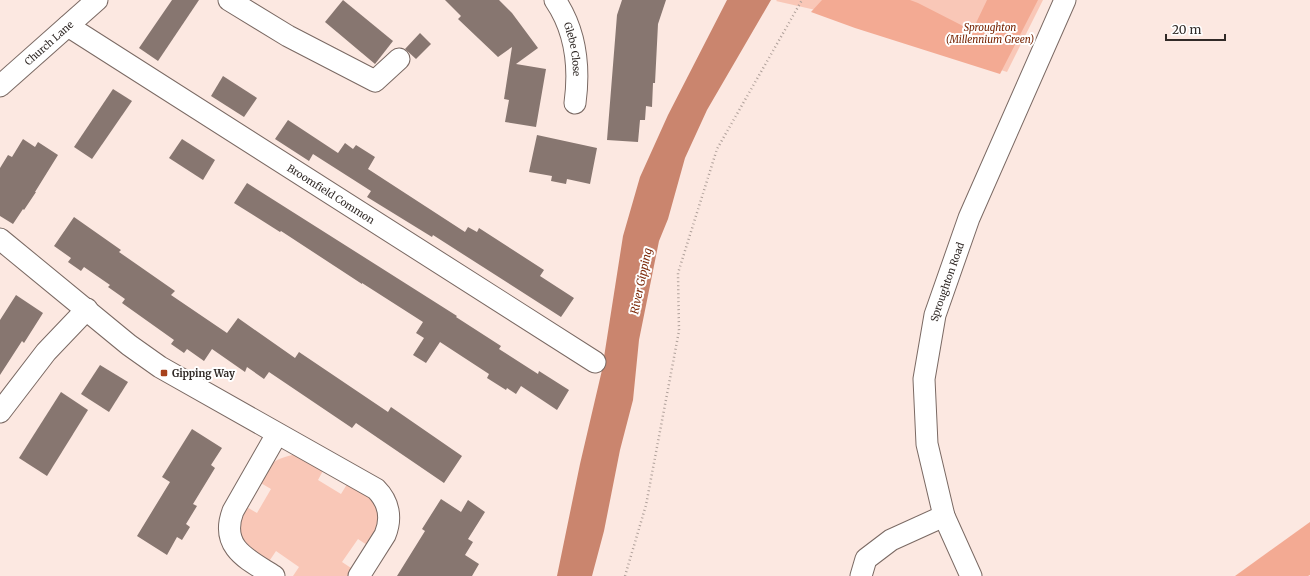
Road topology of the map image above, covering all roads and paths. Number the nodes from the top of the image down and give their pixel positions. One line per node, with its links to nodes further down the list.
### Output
1 (97, 0): 6 (street, Church Lane)
2 (229, 0): 7 (street)
3 (555, 0): 9 (street, Glebe Close)
4 (802, 0): 18 (path)
5 (1065, 0): 15 (street, Sproughton Road)
6 (68, 26): 8 (street, Church Lane); 12 (street, Broomfield Common)
7 (399, 59)
8 (0, 86)
9 (575, 103)
10 (0, 239): 11 (street)
11 (87, 309): 13 (street); 14 (street)
12 (595, 362)
13 (0, 412)
14 (277, 434): 16 (street); 17 (street)
15 (944, 516): 19 (street); 20 (street, Sproughton Road)
16 (274, 576)
17 (359, 576)
18 (625, 576)
19 (861, 576)
20 (971, 576)

